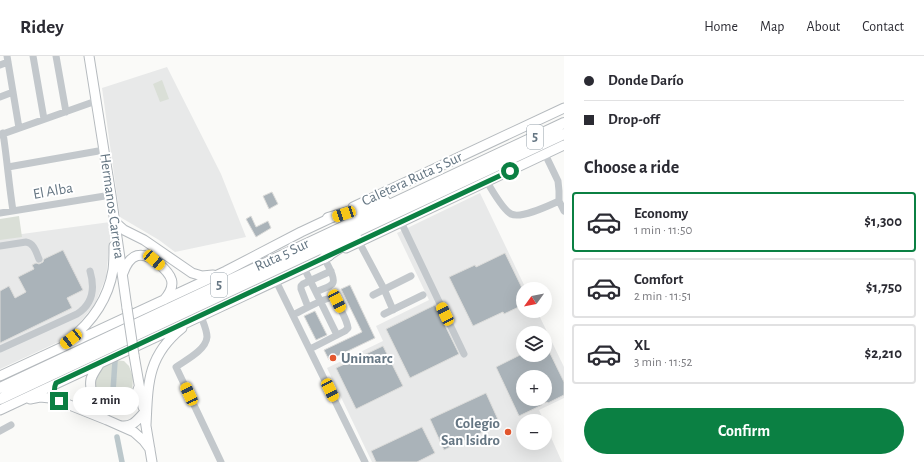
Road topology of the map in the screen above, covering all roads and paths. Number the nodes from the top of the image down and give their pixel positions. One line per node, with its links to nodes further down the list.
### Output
1 (33, 56): 11 (street)
2 (56, 56): 10 (street)
3 (89, 56): 8 (main road, Hermanos Carrera)
4 (8, 59): 5 (street); 6 (street)
5 (0, 65)
6 (13, 92): 7 (street); 13 (street)
7 (0, 97)
8 (96, 101): 10 (street); 17 (main road, Hermanos Carrera)
9 (564, 108): 28 (main road, Caletera Ruta 5 Sur)
10 (66, 112): 11 (street)
11 (44, 120): 13 (street)
12 (564, 123): 20 (highway, Ruta 5 Sur / 5)
13 (20, 128): 14 (street)
14 (2, 134): 19 (street)
15 (564, 134): 27 (highway, Ruta 5 Sur / 5)
16 (564, 145): 18 (main road)
17 (104, 150): 19 (street); 22 (main road, Hermanos Carrera)
18 (545, 154): 21 (main road); 23 (street)
19 (8, 167): 24 (street)
20 (438, 182): 28 (highway); 65 (highway, Ruta 5 Sur / 5)
21 (487, 182): 23 (street); 30 (main road)
22 (111, 195): 24 (street, El Alba); 29 (main road, Hermanos Carrera)
23 (559, 202): 25 (street)
24 (13, 211): 26 (street, El Alba)
25 (564, 212)
26 (0, 213)
27 (394, 213): 35 (highway); 66 (highway, Ruta 5 Sur / 5)
28 (328, 218): 41 (main road, Caletera Ruta 5 Sur)
29 (115, 222): 31 (main road); 34 (main road, Hermanos Carrera); 59 (main road)
30 (401, 222): 32 (main road); 60 (street)
31 (135, 236): 34 (main road); 41 (main road)
32 (359, 242): 35 (main road); 45 (street)
33 (0, 246): 36 (street)
34 (118, 246): 40 (main road, Hermanos Carrera)
35 (324, 258): 37 (main road); 38 (street)
36 (39, 259)
37 (304, 268): 43 (street); 44 (main road)
38 (331, 271): 43 (street); 46 (street)
39 (90, 272): 57 (street)
40 (122, 275): 49 (main road); 64 (main road, Hermanos Carrera, bridge)
41 (218, 275): 49 (main road, Caletera Ruta 5 Sur)
42 (410, 276): 45 (street)
43 (310, 280): 46 (street); 51 (street)
44 (276, 281): 54 (street); 55 (main road)
45 (384, 290): 47 (street); 52 (street)
46 (316, 292): 50 (street)
47 (373, 295)
48 (423, 295): 52 (street)
49 (164, 300): 59 (main road, Caletera Ruta 5 Sur)
50 (320, 301): 51 (street); 56 (street); 56 (street)
51 (308, 307): 54 (street)
52 (393, 310): 53 (street)
53 (384, 314)
54 (293, 315): 58 (street)
55 (198, 317): 61 (main road); 73 (main road); 77 (street)
56 (337, 335): 58 (street)
57 (0, 349)
58 (310, 349): 78 (street)
59 (56, 350): 62 (main road, Caletera Ruta 5 Sur)
60 (464, 354)
61 (101, 362): 63 (main road); 64 (main road)
62 (0, 376)
63 (56, 383): 67 (main road); 68 (main road)
64 (139, 387): 70 (main road, Hermanos Carrera)
65 (0, 388)
66 (0, 399)
67 (59, 401): 68 (main road); 72 (main road)
68 (15, 402): 69 (main road)
69 (0, 410)
70 (144, 413): 72 (main road); 73 (main road, Hermanos Carrera)
71 (11, 425): 74 (street)
72 (120, 426): 75 (main road)
73 (146, 426): 75 (main road)
74 (0, 430)
75 (150, 449): 76 (main road)
76 (152, 462)
77 (221, 462)
78 (366, 462)

